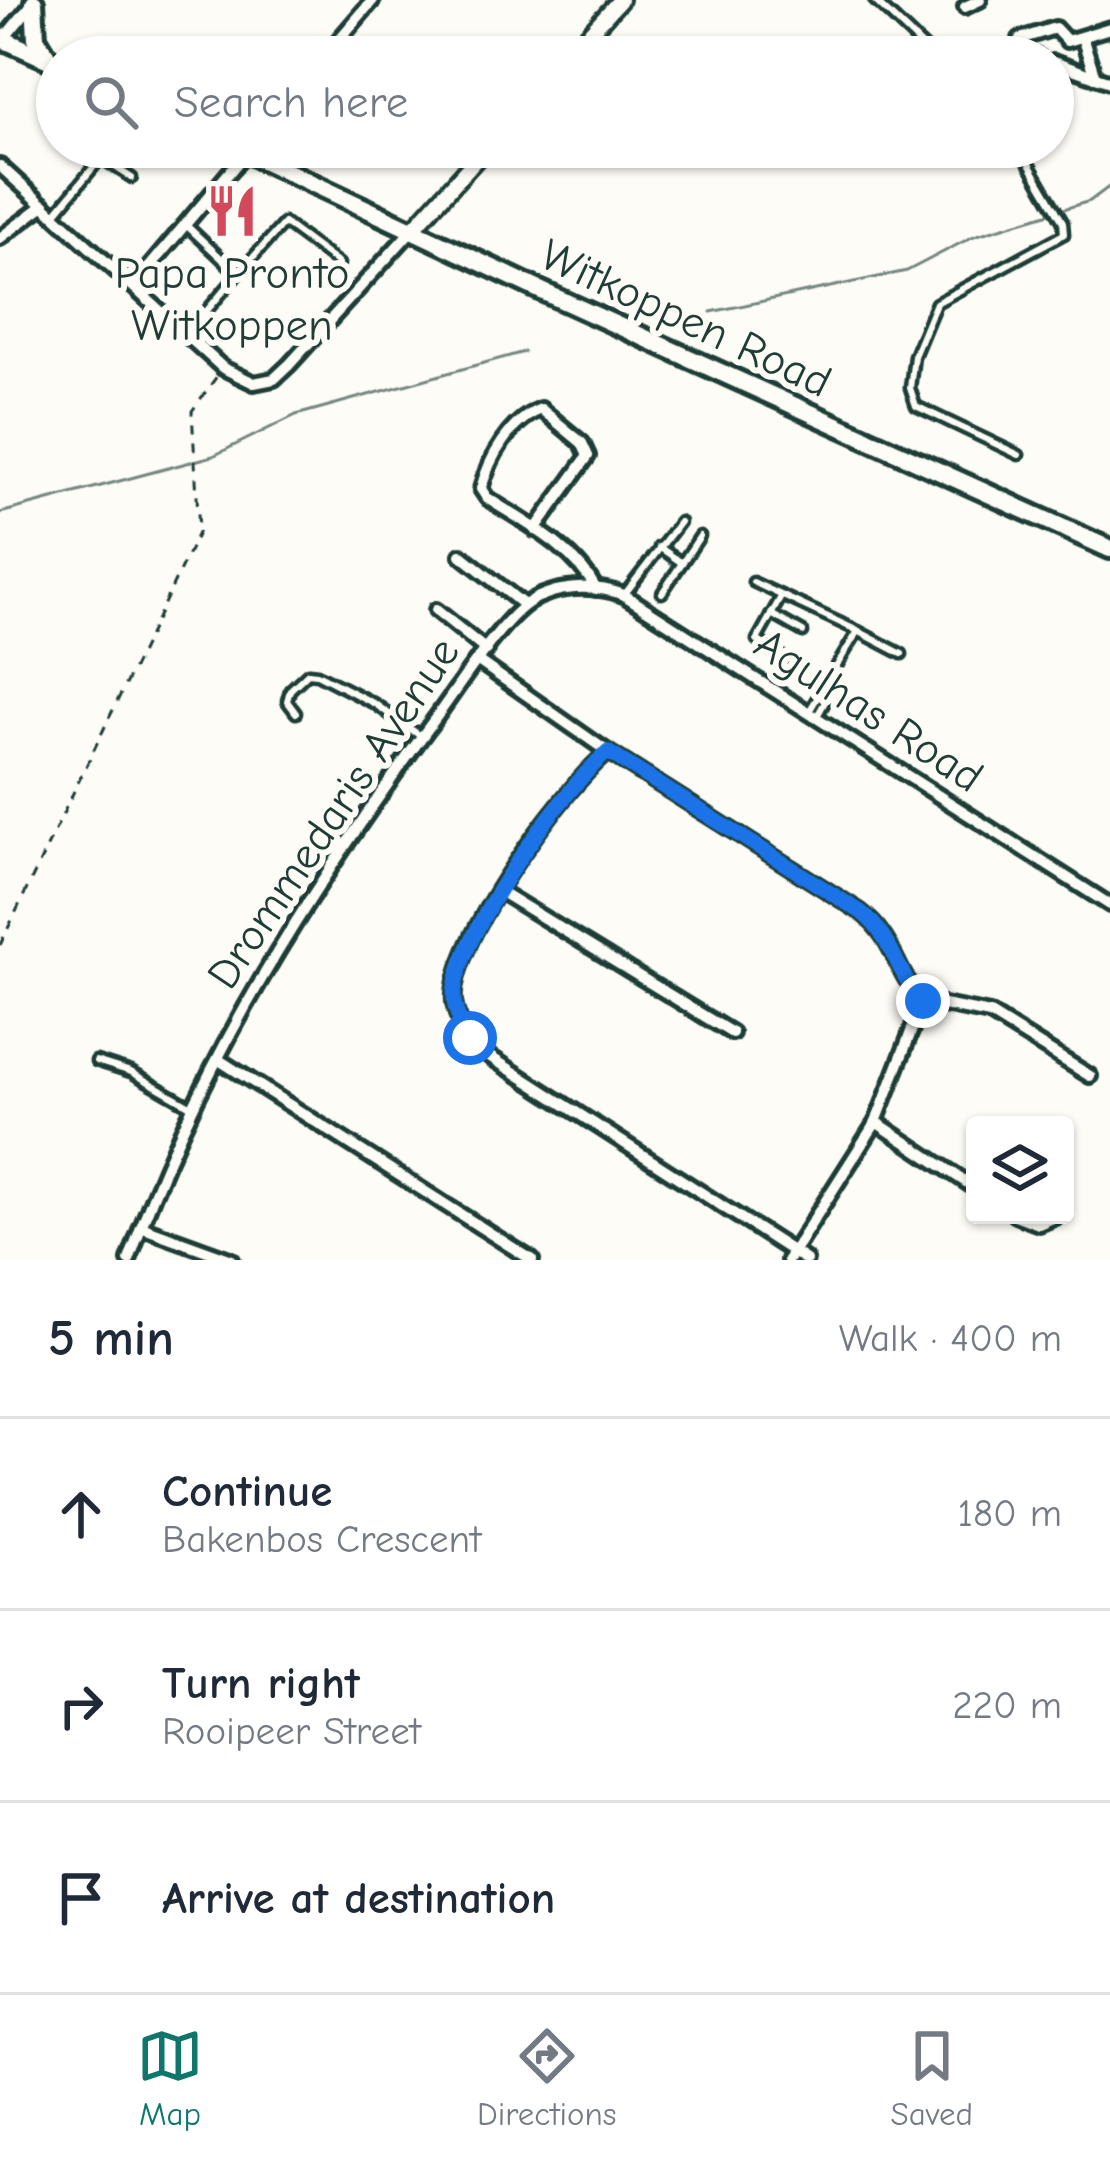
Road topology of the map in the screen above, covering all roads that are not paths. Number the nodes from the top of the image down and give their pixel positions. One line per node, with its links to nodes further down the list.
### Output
1 (373, 0): 8 (street)
2 (620, 0): 9 (street)
3 (874, 0): 10 (lane)
4 (980, 0): 6 (street)
5 (34, 1): 14 (main road); 16 (street)
6 (965, 7)
7 (1110, 28): 13 (street)
8 (342, 36)
9 (587, 36)
10 (912, 36)
11 (1030, 36): 12 (street)
12 (1062, 36)
13 (1082, 37): 15 (street); 19 (street)
14 (36, 38)
15 (1074, 38)
16 (1, 40): 17 (main road)
17 (36, 55)
18 (1074, 70): 19 (street)
19 (1095, 77): 20 (street)
20 (1110, 82)
21 (0, 166): 29 (street)
22 (93, 168): 30 (lane)
23 (116, 168): 28 (lane)
24 (230, 168): 31 (street)
25 (284, 168): 32 (main road, Witkoppen Road)
26 (468, 168): 32 (street)
27 (1030, 168): 38 (lane)
28 (132, 178)
29 (44, 205): 30 (street); 33 (street)
30 (56, 214): 36 (street)
31 (186, 225): 35 (lane); 36 (street)
32 (413, 229): 36 (street); 43 (main road, Witkoppen Road)
33 (0, 238)
34 (339, 264): 35 (lane)
35 (238, 274): 37 (lane)
36 (135, 284)
37 (204, 314)
38 (1019, 455)
39 (680, 522): 42 (lane)
40 (535, 530): 40 (street); 47 (street)
41 (700, 536): 45 (lane)
42 (659, 547): 45 (lane); 49 (lane)
43 (1110, 549)
44 (460, 555): 51 (street)
45 (682, 563): 48 (lane)
46 (753, 582): 50 (lane)
47 (591, 588): 49 (street, Agulhas Road); 51 (street)
48 (662, 593)
49 (624, 595): 60 (street, Agulhas Road)
50 (782, 597): 53 (lane); 55 (lane)
51 (524, 605): 57 (street, Drommedaris Avenue)
52 (436, 610): 57 (street)
53 (772, 614): 54 (lane); 58 (lane)
54 (803, 632)
55 (857, 632): 56 (lane); 60 (lane)
56 (902, 654)
57 (482, 655): 61 (street, Drommedaris Avenue); 62 (street)
58 (785, 658)
59 (296, 713): 61 (lane)
60 (812, 716): 64 (street, Agulhas Road)
61 (422, 737): 67 (street, Drommedaris Avenue)
62 (608, 752): 63 (street); 65 (street)
63 (501, 892): 66 (street); 74 (street)
64 (1110, 905)
65 (923, 1001): 69 (street); 71 (street)
66 (732, 1033)
67 (219, 1060): 70 (street, Drommedaris Avenue); 77 (street)
68 (96, 1061): 70 (lane)
69 (1090, 1076)
70 (195, 1108): 73 (street, Drommedaris Avenue)
71 (876, 1122): 72 (street); 74 (street)
72 (966, 1182)
73 (141, 1227): 75 (street, Drommedaris Avenue); 76 (street)
74 (790, 1256): 78 (street)
75 (129, 1260)
76 (232, 1260)
77 (532, 1260)
78 (806, 1260)

